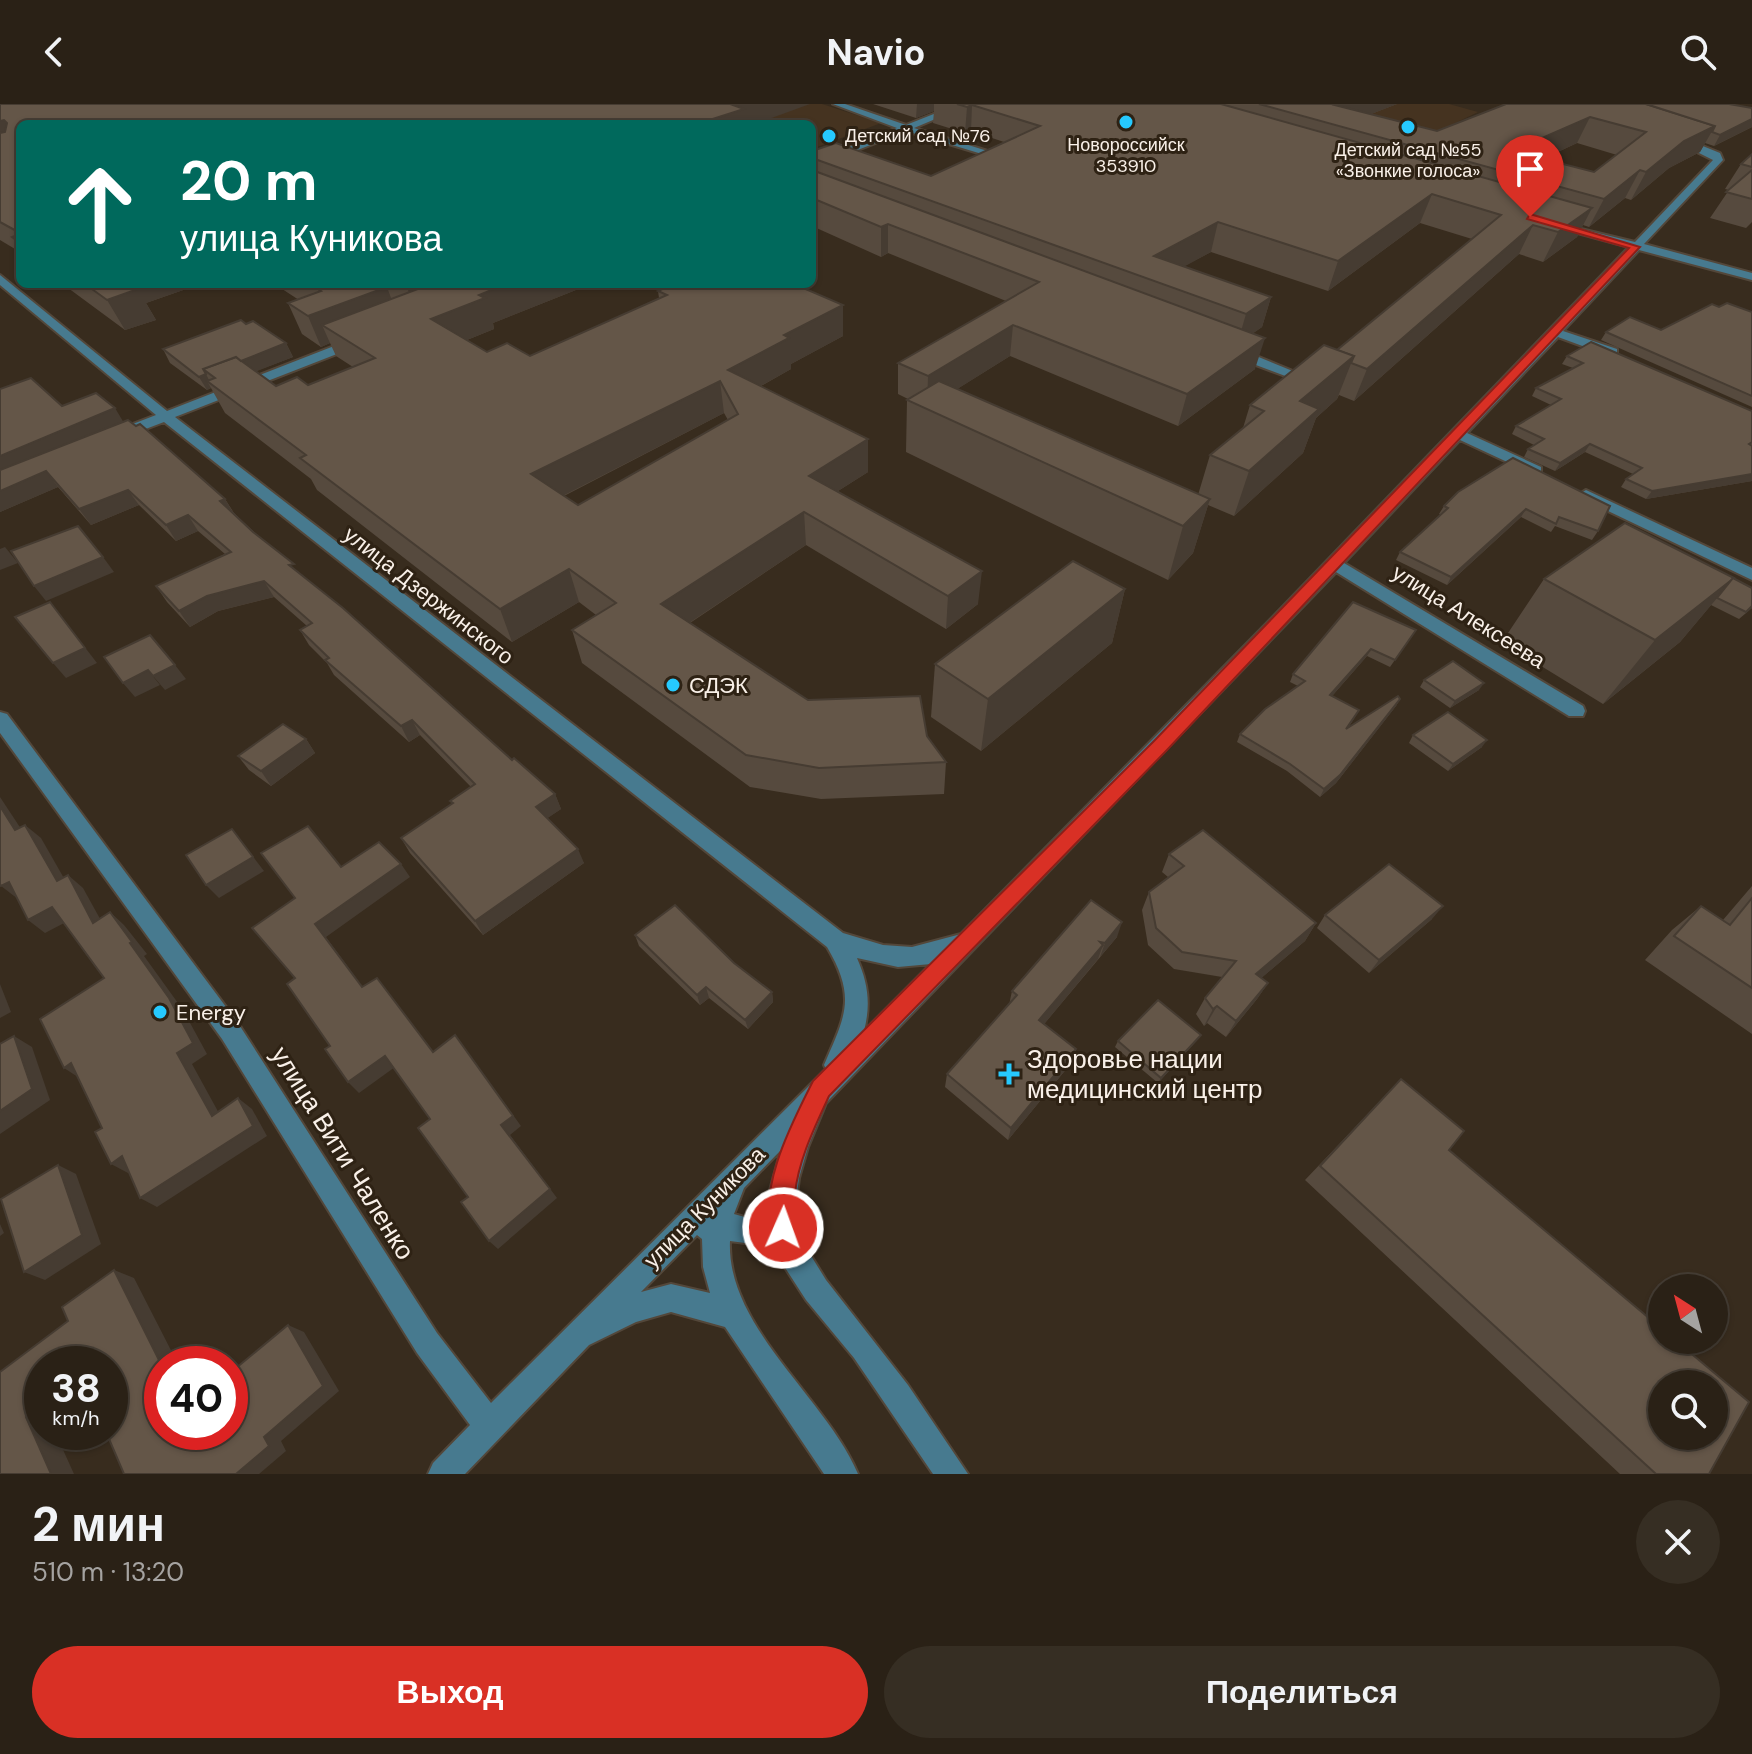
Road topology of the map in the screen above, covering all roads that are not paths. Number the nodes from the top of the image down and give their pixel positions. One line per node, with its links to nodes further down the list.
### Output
1 (837, 104): 3 (street)
2 (967, 104): 3 (street)
3 (906, 128): 5 (street); 6 (street)
4 (1674, 137): 8 (street, улица Куникова)
5 (1008, 159)
6 (816, 163)
7 (1545, 221): 8 (street)
8 (1635, 247): 9 (street); 11 (street, улица Куникова)
9 (1752, 277)
10 (0, 279): 16 (street, улица Дзержинского)
11 (1555, 332): 14 (street); 17 (street, улица Куникова)
12 (374, 335): 16 (street)
13 (1221, 347): 15 (street)
14 (1629, 360)
15 (1293, 374)
16 (164, 415): 18 (street); 24 (street, улица Дзержинского)
17 (1460, 435): 19 (street, улица Куникова); 20 (street)
18 (109, 439)
19 (1335, 565): 21 (street, улица Алексеева); 23 (street, улица Куникова)
20 (1752, 575)
21 (1576, 711)
22 (0, 719): 32 (street, улица Вити Чаленко)
23 (971, 938): 24 (street); 25 (street, улица Куникова)
24 (835, 940): 25 (street)
25 (821, 1089): 26 (street, улица Куникова); 29 (street)
26 (737, 1173): 27 (street); 28 (street, улица Куникова)
27 (717, 1227): 28 (street); 29 (street); 30 (street)
28 (668, 1244): 31 (street, улица Куникова)
29 (797, 1260): 35 (street)
30 (735, 1317): 31 (street); 34 (street)
31 (573, 1340): 32 (street, улица Куникова)
32 (490, 1427): 33 (street, улица Куникова)
33 (444, 1474)
34 (842, 1474)
35 (952, 1474)

